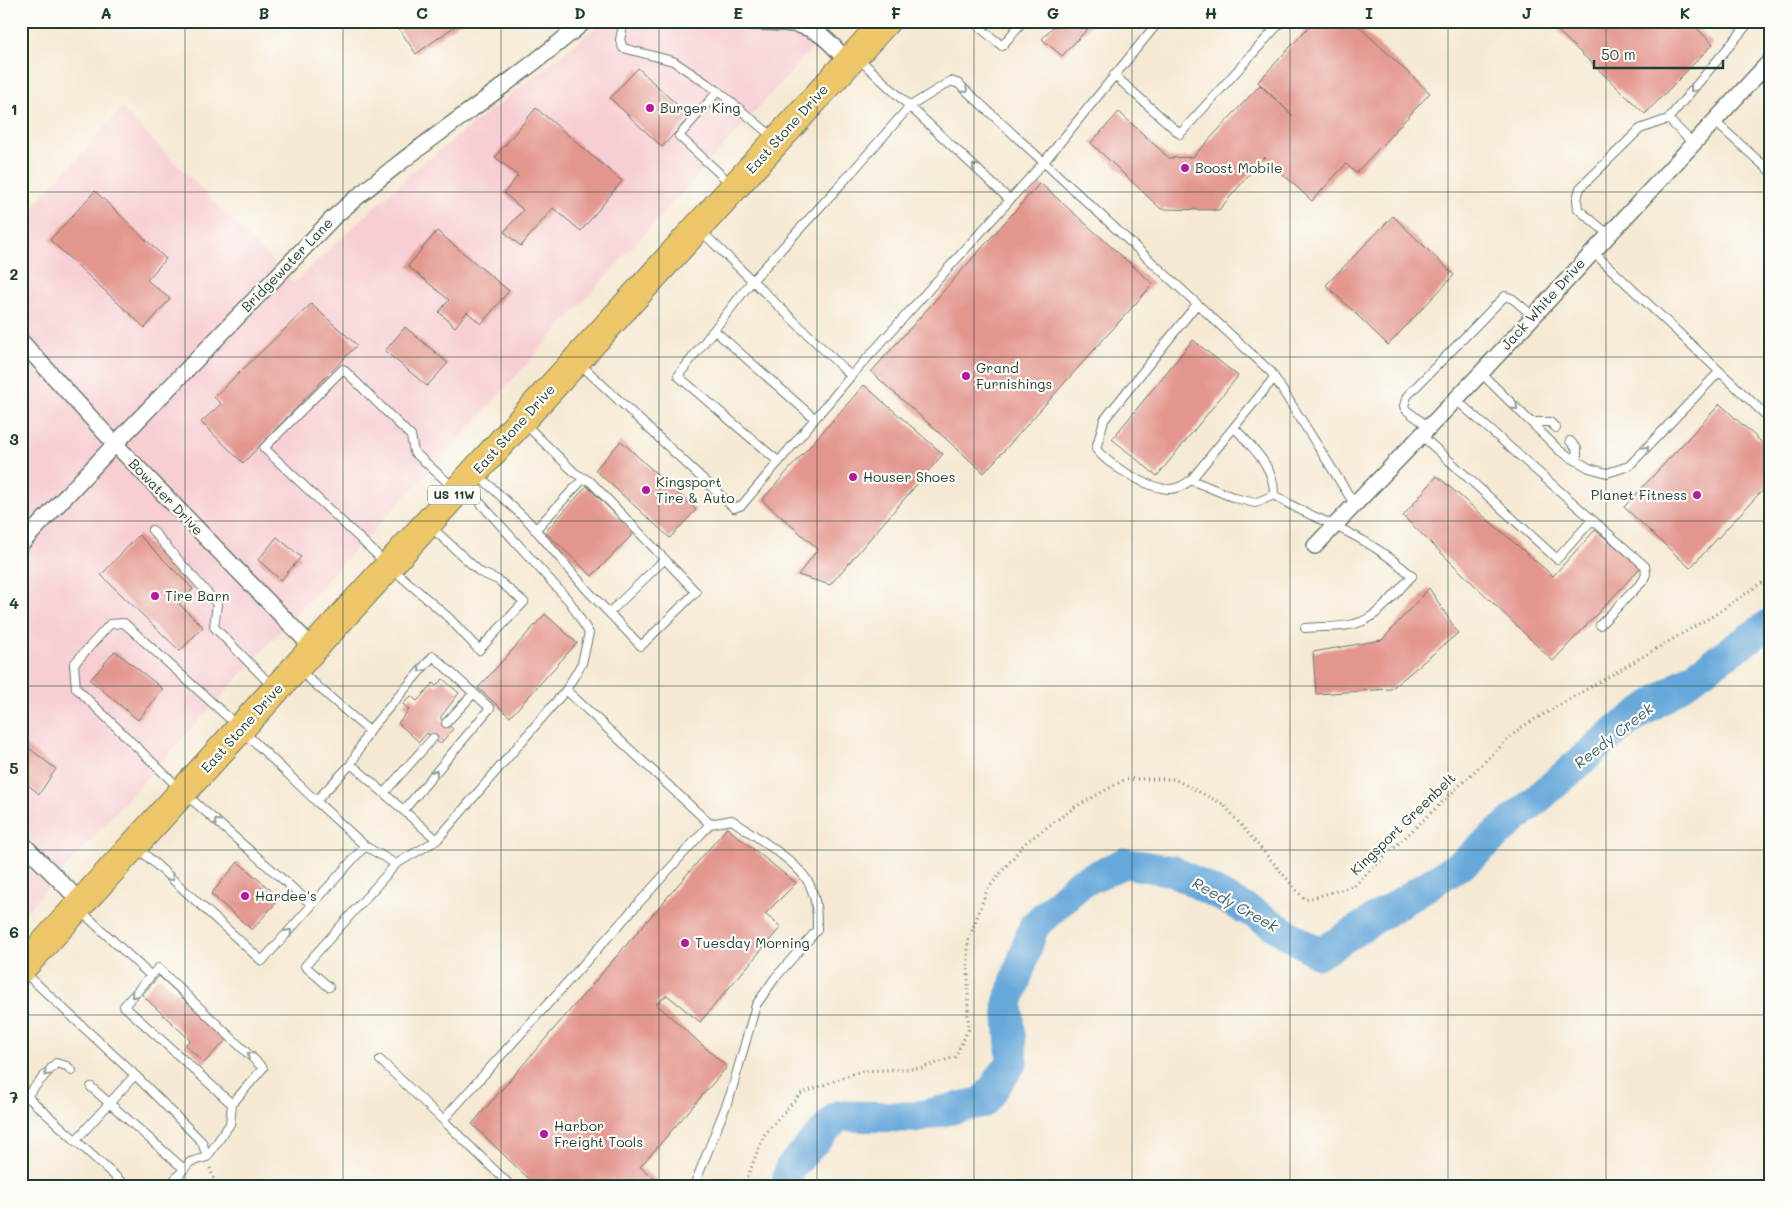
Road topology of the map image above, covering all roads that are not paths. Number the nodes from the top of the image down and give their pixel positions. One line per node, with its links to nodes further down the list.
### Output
1 (585, 21): 45 (street, Bridgewater Lane)
2 (624, 21): 13 (lane)
3 (744, 21): 10 (street)
4 (886, 21): 10 (highway, East Stone Drive / US 11W)
5 (972, 21): 6 (lane)
6 (1023, 21)
7 (1159, 21): 12 (lane)
8 (1282, 21): 12 (lane)
9 (1747, 25): 15 (lane, one-way to 15)
10 (851, 59): 14 (lane); 17 (highway, East Stone Drive / US 11W)
11 (1770, 61): 16 (street, Jack White Drive)
12 (1114, 75): 19 (lane)
13 (718, 91): 17 (lane); 21 (lane)
14 (910, 107): 19 (lane, one-way to 19); 22 (lane, one-way to 14); 26 (lane)
15 (1668, 119): 18 (lane); 24 (lane)
16 (1714, 121): 18 (street, Jack White Drive); 20 (lane)
17 (777, 140): 21 (highway, East Stone Drive / US 11W)
18 (1693, 143): 24 (street, Jack White Drive)
19 (1044, 162): 22 (lane); 27 (lane)
20 (1770, 171)
21 (735, 187): 23 (highway, East Stone Drive / US 11W)
22 (1010, 200): 34 (lane)
23 (698, 228): 26 (lane); 31 (highway, East Stone Drive / US 11W)
24 (1608, 234): 25 (street, Jack White Drive)
25 (1592, 251): 28 (street, Jack White Drive); 33 (lane)
26 (752, 281): 29 (lane); 34 (lane)
27 (1197, 304): 35 (lane); 49 (lane)
28 (1533, 316): 32 (street, Jack White Drive); 43 (lane)
29 (714, 330): 37 (lane); 47 (lane)
30 (21, 341): 45 (street, Bowater Drive)
31 (576, 361): 39 (highway, East Stone Drive / US 11W); 47 (lane)
32 (1480, 372): 36 (street, Jack White Drive); 40 (lane, one-way to 40)
33 (1719, 372): 38 (lane); 46 (lane, one-way to 33)
34 (852, 376): 37 (lane)
35 (1274, 378): 41 (lane); 52 (lane)
36 (1455, 399): 43 (street, Jack White Drive); 53 (lane)
37 (815, 419): 47 (lane)
38 (1770, 419)
39 (522, 421): 48 (lane); 50 (highway, East Stone Drive / US 11W)
40 (1530, 422): 42 (lane); 46 (lane)
41 (1234, 427): 49 (lane); 51 (lane)
42 (1556, 428)
43 (1425, 431): 52 (street, Jack White Drive); 53 (lane)
44 (1570, 441): 46 (lane)
45 (115, 444): 58 (street, Bridgewater Lane); 65 (street, Bowater Drive)
46 (1577, 461)
47 (779, 462)
48 (584, 478): 57 (lane); 60 (lane)
49 (1191, 480): 51 (lane)
50 (466, 482): 54 (highway, East Stone Drive / US 11W); 57 (lane); 61 (lane); 67 (lane)
51 (1274, 495): 55 (lane)
52 (1355, 505): 55 (street, Jack White Drive)
53 (1592, 520): 63 (lane)
54 (428, 524): 61 (highway, East Stone Drive / US 11W); 61 (lane)
55 (1335, 526): 59 (street, Jack White Drive); 64 (lane)
56 (152, 530): 66 (lane)
57 (535, 530): 62 (lane)
58 (21, 544)
59 (1315, 546)
60 (665, 559): 62 (lane); 62 (lane)
61 (389, 566): 65 (highway, East Stone Drive / US 11W)
62 (609, 613)
63 (1600, 625)
64 (1305, 628)
65 (305, 659): 66 (highway, East Stone Drive / US 11W); 71 (lane)
66 (276, 690): 70 (highway, East Stone Drive / US 11W)
67 (566, 690): 78 (lane); 79 (lane)
68 (474, 693): 69 (lane); 71 (lane, one-way to 71); 77 (lane, one-way to 68)
69 (446, 723)
70 (241, 729): 74 (highway, East Stone Drive / US 11W); 74 (lane); 76 (lane)
71 (369, 731): 73 (lane)
72 (433, 738): 75 (lane)
73 (351, 764): 75 (lane); 76 (lane)
74 (183, 792): 81 (highway, East Stone Drive / US 11W); 85 (lane, one-way to 74)
75 (384, 793): 77 (lane)
76 (316, 802): 82 (lane)
77 (404, 810): 79 (lane)
78 (710, 824): 96 (lane); 103 (lane)
79 (437, 840): 83 (lane)
80 (21, 842): 84 (street)
81 (135, 845): 84 (highway, East Stone Drive / US 11W); 85 (lane, one-way to 85)
82 (365, 846): 83 (lane); 85 (lane)
83 (396, 864): 88 (lane)
84 (80, 905): 86 (highway, East Stone Drive / US 11W); 87 (lane)
85 (312, 905)
86 (21, 969): 91 (lane)
87 (151, 976): 95 (lane, one-way to 95); 95 (lane, one-way to 87)
88 (329, 987)
89 (380, 1060): 96 (lane)
90 (72, 1070): 93 (lane, one-way to 93)
91 (135, 1076): 94 (lane); 98 (lane)
92 (90, 1087): 94 (lane)
93 (23, 1096): 97 (lane)
94 (109, 1103): 97 (lane); 99 (lane)
95 (232, 1104): 98 (lane)
96 (443, 1120): 102 (lane)
97 (74, 1141): 100 (lane)
98 (207, 1157): 99 (lane)
99 (184, 1169): 101 (lane)
100 (126, 1186)
101 (169, 1186)
102 (511, 1186)
103 (694, 1186)

